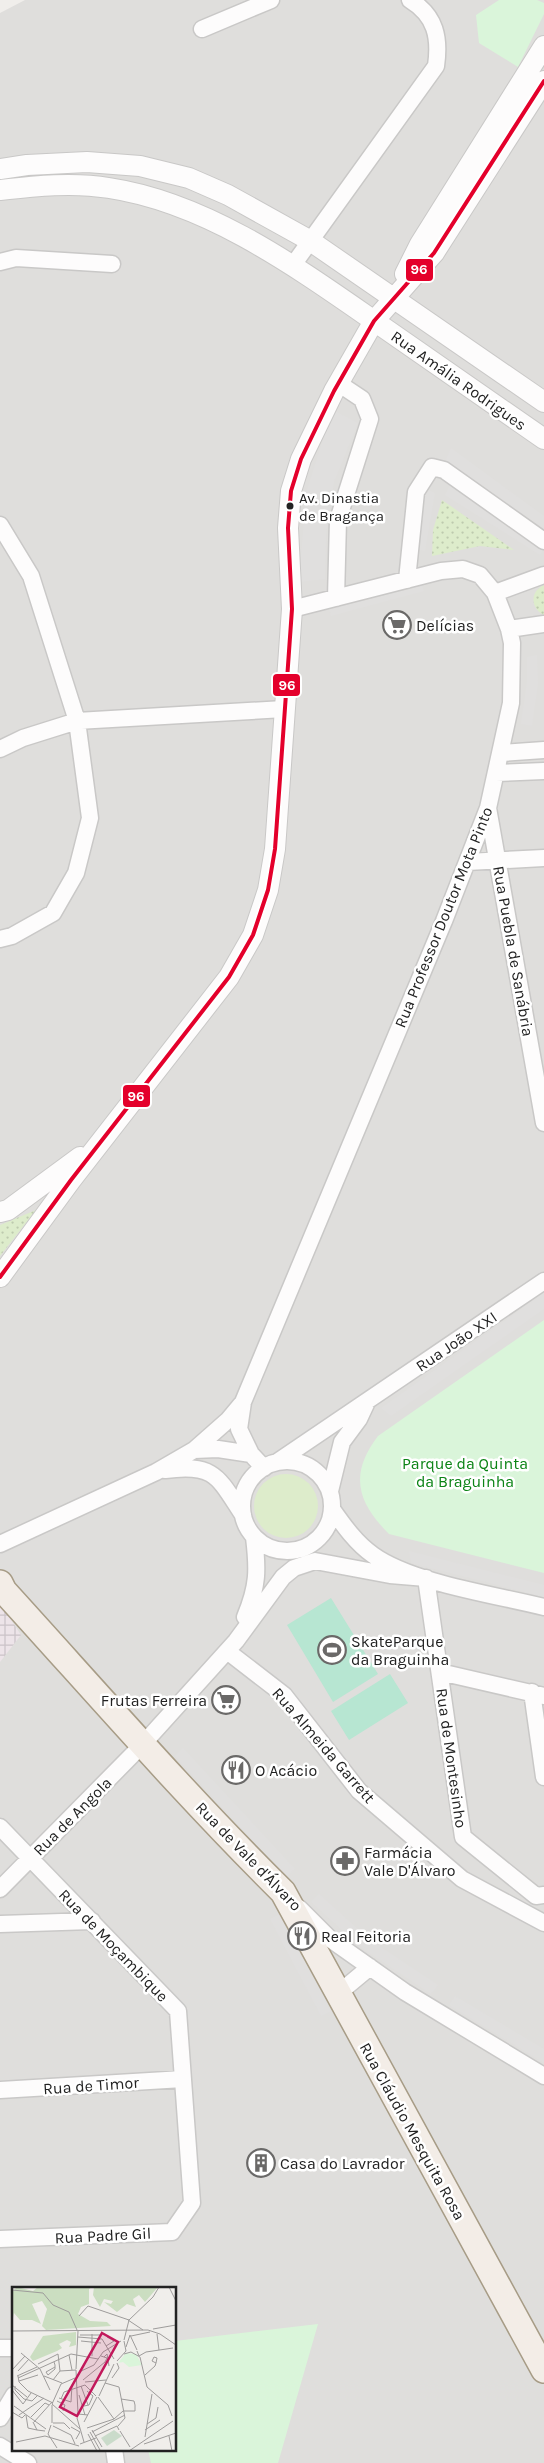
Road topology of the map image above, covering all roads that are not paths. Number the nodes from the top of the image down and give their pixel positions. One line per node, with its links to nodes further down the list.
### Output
1 (271, 0): 3 (street)
2 (410, 0): 8 (street)
3 (202, 29)
4 (544, 46): 12 (street)
5 (544, 81): 12 (street)
6 (0, 169): 8 (street, Rua Amália Rodrigues)
7 (0, 190): 11 (street, Rua Amália Rodrigues)
8 (309, 240): 11 (street); 12 (street, Rua Amália Rodrigues)
9 (0, 262): 10 (street)
10 (112, 264)
11 (293, 265): 13 (street, Rua Amália Rodrigues)
12 (393, 298): 13 (street); 15 (street, Rua Amália Rodrigues)
13 (374, 321): 14 (street); 16 (street, Rua Amália Rodrigues)
14 (338, 383): 22 (street); 23 (street)
15 (544, 402)
16 (544, 439)
17 (0, 525): 27 (street)
18 (544, 541): 20 (street)
19 (544, 575): 21 (street)
20 (407, 580): 21 (street, Rua Professor Doutor Mota Pinto); 22 (street, Rua Professor Doutor Mota Pinto)
21 (495, 593): 25 (street, Rua Professor Doutor Mota Pinto)
22 (336, 598): 23 (street, Rua Professor Doutor Mota Pinto)
23 (292, 610): 26 (street)
24 (544, 624): 25 (street)
25 (509, 629): 30 (street, Rua Professor Doutor Mota Pinto)
26 (284, 709): 27 (street); 39 (street)
27 (77, 721): 28 (street); 37 (street)
28 (0, 749)
29 (544, 750): 30 (street)
30 (501, 753): 32 (street, Rua Professor Doutor Mota Pinto)
31 (544, 771): 32 (street)
32 (496, 773): 33 (street, Rua Professor Doutor Mota Pinto)
33 (488, 808): 35 (street, Rua Puebla de Sanábria); 36 (street, Rua Professor Doutor Mota Pinto)
34 (544, 858): 35 (street)
35 (498, 861): 36 (street); 38 (street, Rua Puebla de Sanábria)
36 (467, 862): 43 (street, Rua Professor Doutor Mota Pinto)
37 (0, 939)
38 (544, 1123)
39 (100, 1142): 40 (street); 41 (street)
40 (0, 1212)
41 (0, 1276)
42 (544, 1280): 44 (street, Rua João XXI)
43 (243, 1402): 45 (street, Rua Professor Doutor Mota Pinto); 48 (street, Rua Professor Doutor Mota Pinto)
44 (367, 1402): 49 (street, Rua João XXI); 52 (street, Rua João XXI)
45 (228, 1420): 46 (street, Rua Professor Doutor Mota Pinto); 47 (street, Rua Professor Doutor Mota Pinto)
46 (218, 1449): 47 (street); 48 (street); 51 (street, Rua Professor Doutor Mota Pinto)
47 (194, 1450): 50 (street, Rua Professor Doutor Mota Pinto)
48 (250, 1454): 49 (street)
49 (270, 1465): 52 (street); 54 (street)
50 (156, 1472): 51 (street); 56 (street)
51 (222, 1483): 54 (street)
52 (330, 1491): 53 (street)
53 (332, 1509): 57 (street); 59 (street)
54 (243, 1516): 55 (street)
55 (254, 1537): 57 (street); 62 (street)
56 (0, 1544)
57 (288, 1551): 58 (street)
58 (315, 1562): 59 (street); 62 (street)
59 (426, 1578): 61 (street); 63 (street, Rua de Montesinho)
60 (0, 1583): 65 (main road, Rua de Vale d'Álvaro)
61 (544, 1607)
62 (231, 1646): 65 (street, Rua de Angola); 73 (street, Rua Almeida Garrett)
63 (440, 1672): 64 (street); 71 (street, Rua de Montesinho)
64 (538, 1694): 66 (street)
65 (143, 1744): 68 (street, Rua de Angola); 70 (main road, Rua de Vale d'Álvaro)
66 (544, 1777)
67 (0, 1827): 68 (street, Rua de Moçambique)
68 (30, 1858): 69 (street, Rua de Angola); 72 (street, Rua de Moçambique)
69 (0, 1889)
70 (283, 1892): 75 (street, Rua de Vale d'Álvaro); 76 (main road, Rua Cláudio Mesquita Rosa)
71 (544, 1895)
72 (92, 1921): 74 (street); 78 (street, Rua de Moçambique)
73 (544, 1923)
74 (0, 1924)
75 (370, 1967): 76 (street); 77 (street, Rua de Vale d'Álvaro)
76 (342, 2000): 82 (main road, Rua Cláudio Mesquita Rosa)
77 (544, 2076)
78 (183, 2079): 79 (street, Rua de Timor); 80 (street, Rua de Moçambique)
79 (0, 2090)
80 (192, 2203): 81 (street, Rua Padre Gil)
81 (0, 2239)
82 (544, 2370)
83 (12, 2398): 84 (street)
84 (0, 2418)
85 (0, 2446): 87 (street)
86 (114, 2450): 88 (street)
87 (28, 2463)
88 (116, 2463)

